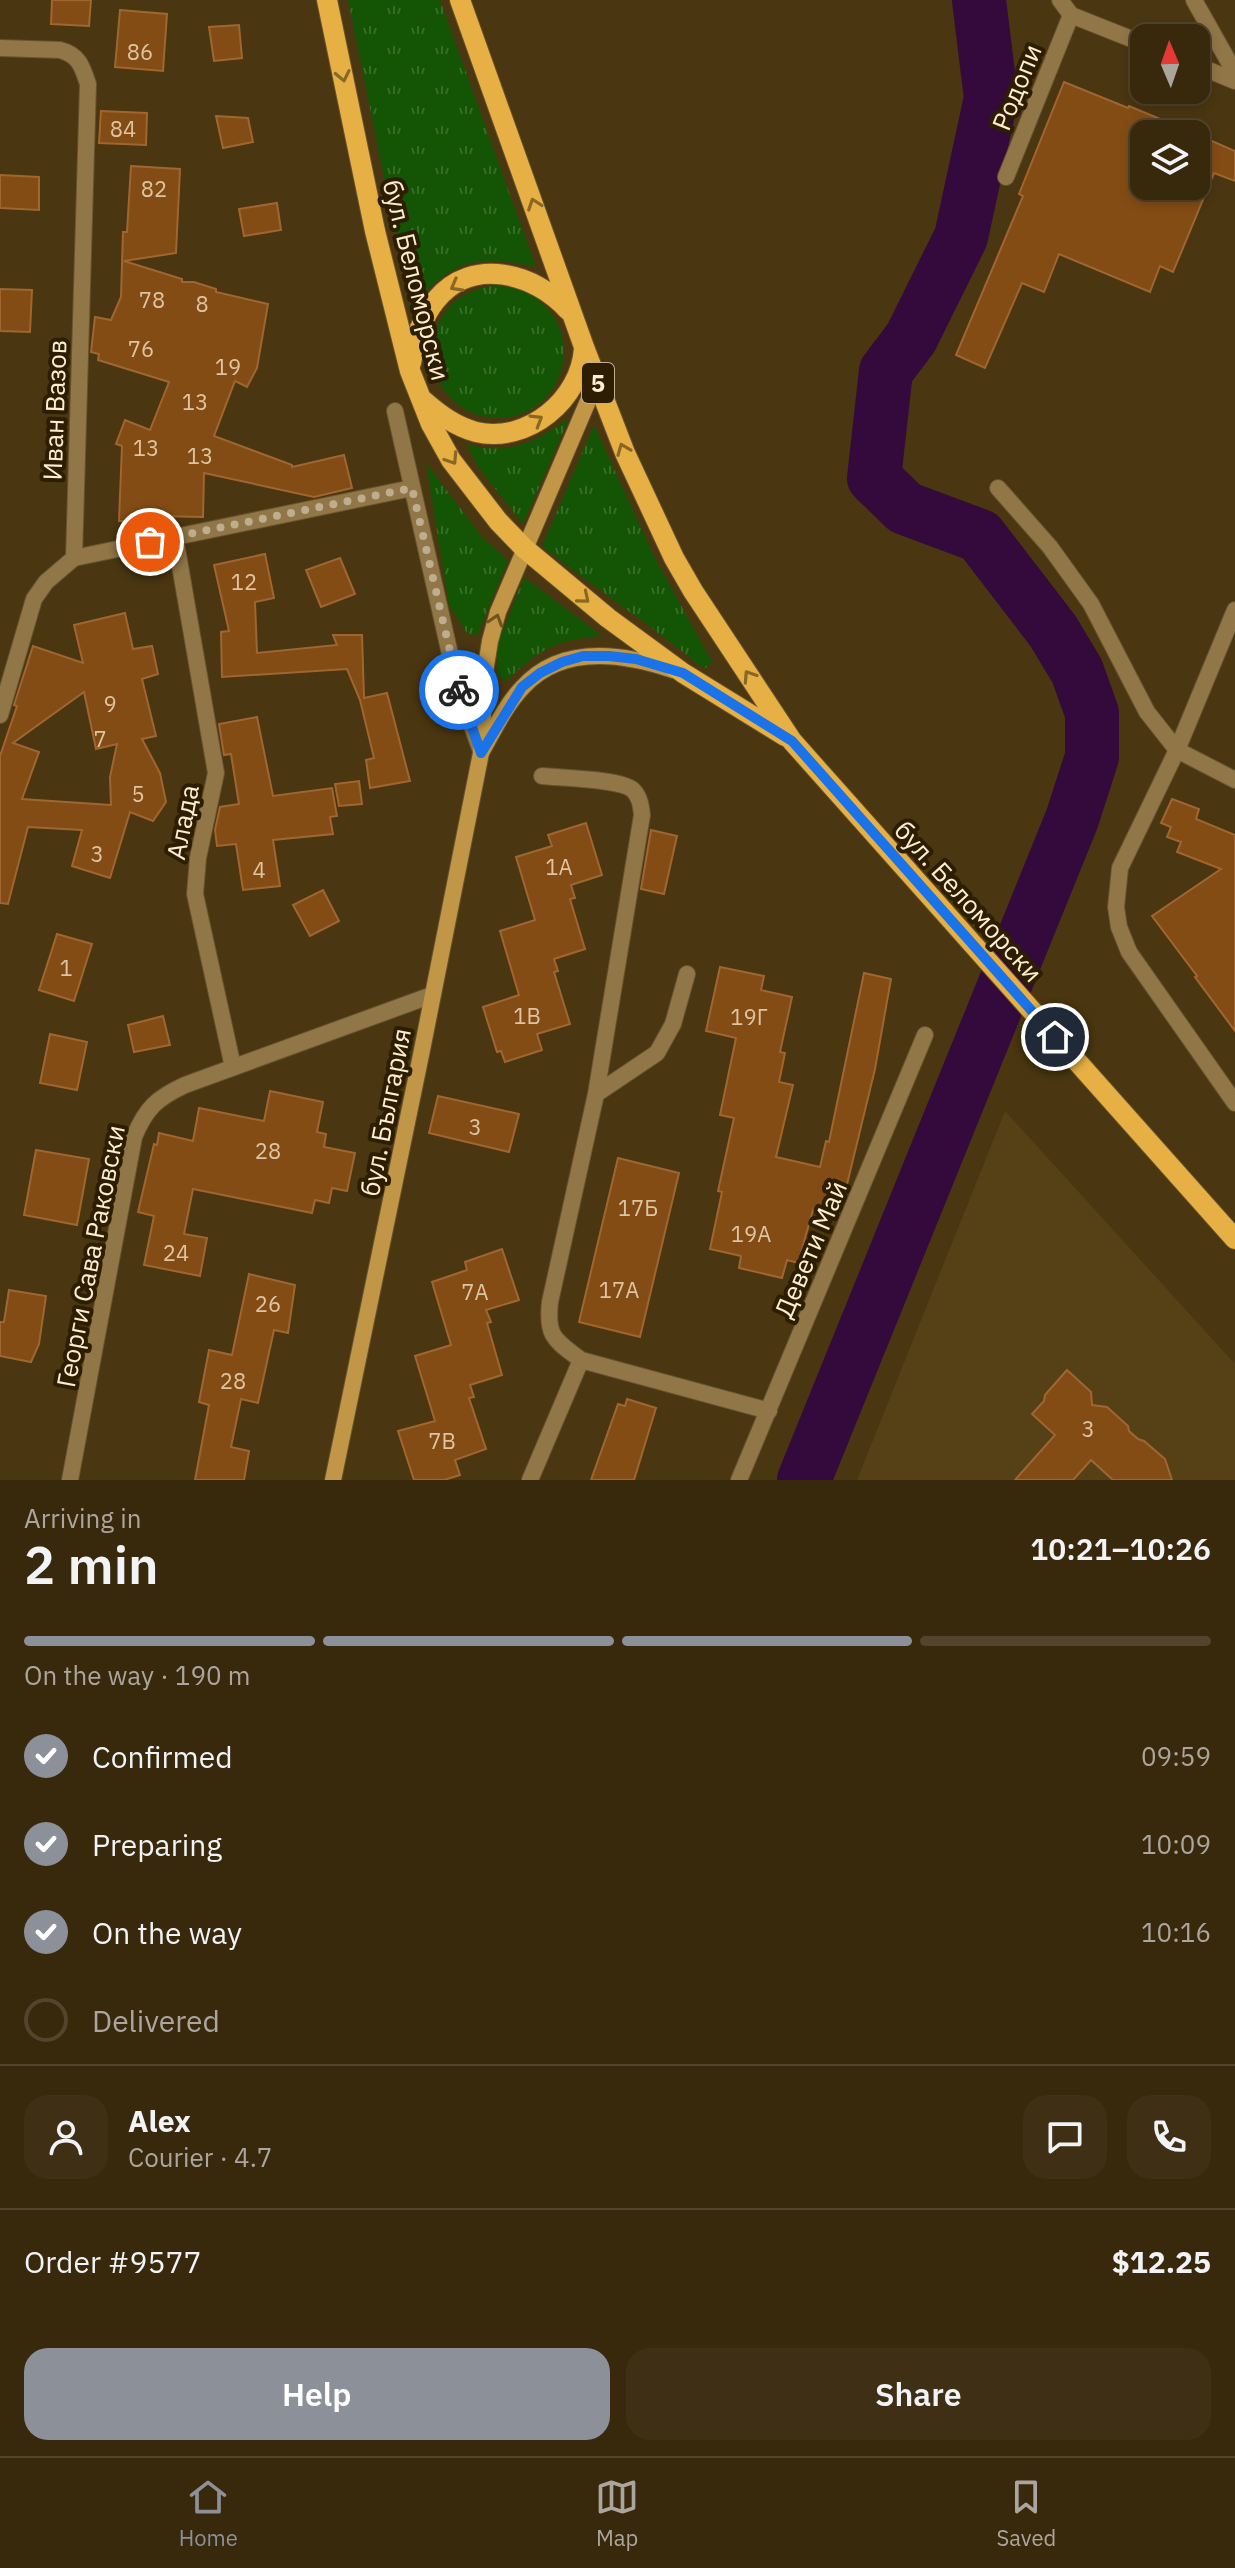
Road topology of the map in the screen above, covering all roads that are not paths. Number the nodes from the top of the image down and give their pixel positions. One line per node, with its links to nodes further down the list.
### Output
1 (327, 0): 14 (main road, бул. Беломорски / 5, one-way to 14)
2 (460, 0): 12 (main road, бул. Беломорски / 5, one-way to 2)
3 (1060, 0): 5 (street)
4 (1194, 0): 9 (street)
5 (1071, 15): 6 (street); 11 (street, Родопи)
6 (1130, 38)
7 (0, 48): 22 (street, Иван Вазов)
8 (1210, 71): 10 (street)
9 (1235, 73)
10 (1235, 81)
11 (1006, 177)
12 (573, 316): 13 (main road, бул. Беломорски / 5); 14 (main road, one-way to 14)
13 (584, 347): 15 (main road, бул. Беломорски / 5); 16 (main road, one-way to 13)
14 (410, 371): 16 (main road, бул. Беломорски / 5)
15 (597, 380): 21 (main road, бул. България); 26 (main road, бул. Беломорски / 5, one-way to 15)
16 (418, 395): 21 (main road, бул. Беломорски / 5, one-way to 21)
17 (395, 411): 18 (street)
18 (412, 488): 20 (street); 28 (street)
19 (998, 488): 27 (street)
20 (175, 537): 22 (street); 34 (street, Алада)
21 (524, 548): 24 (main road, бул. Беломорски / 5, one-way to 24); 28 (main road, бул. България, one-way to 21)
22 (74, 558): 25 (street)
23 (1235, 610): 27 (street)
24 (683, 673): 26 (main road, бул. Беломорски / 5); 28 (main road, бул. България)
25 (0, 715)
26 (792, 741): 37 (main road, бул. Беломорски / 5)
27 (1177, 750): 30 (street); 36 (street)
28 (481, 753): 32 (main road, бул. България)
29 (542, 776): 35 (street)
30 (1235, 780)
31 (687, 974): 35 (street)
32 (432, 995): 34 (street, Георги Сава Раковски); 41 (main road, бул. България)
33 (925, 1035): 39 (street, Девети Май)
34 (233, 1067): 40 (street, Георги Сава Раковски)
35 (596, 1094): 38 (street)
36 (1235, 1103)
37 (1235, 1239)
38 (581, 1360): 39 (street); 42 (street)
39 (769, 1411): 43 (street, Девети Май)
40 (70, 1480)
41 (333, 1480)
42 (530, 1480)
43 (739, 1480)

